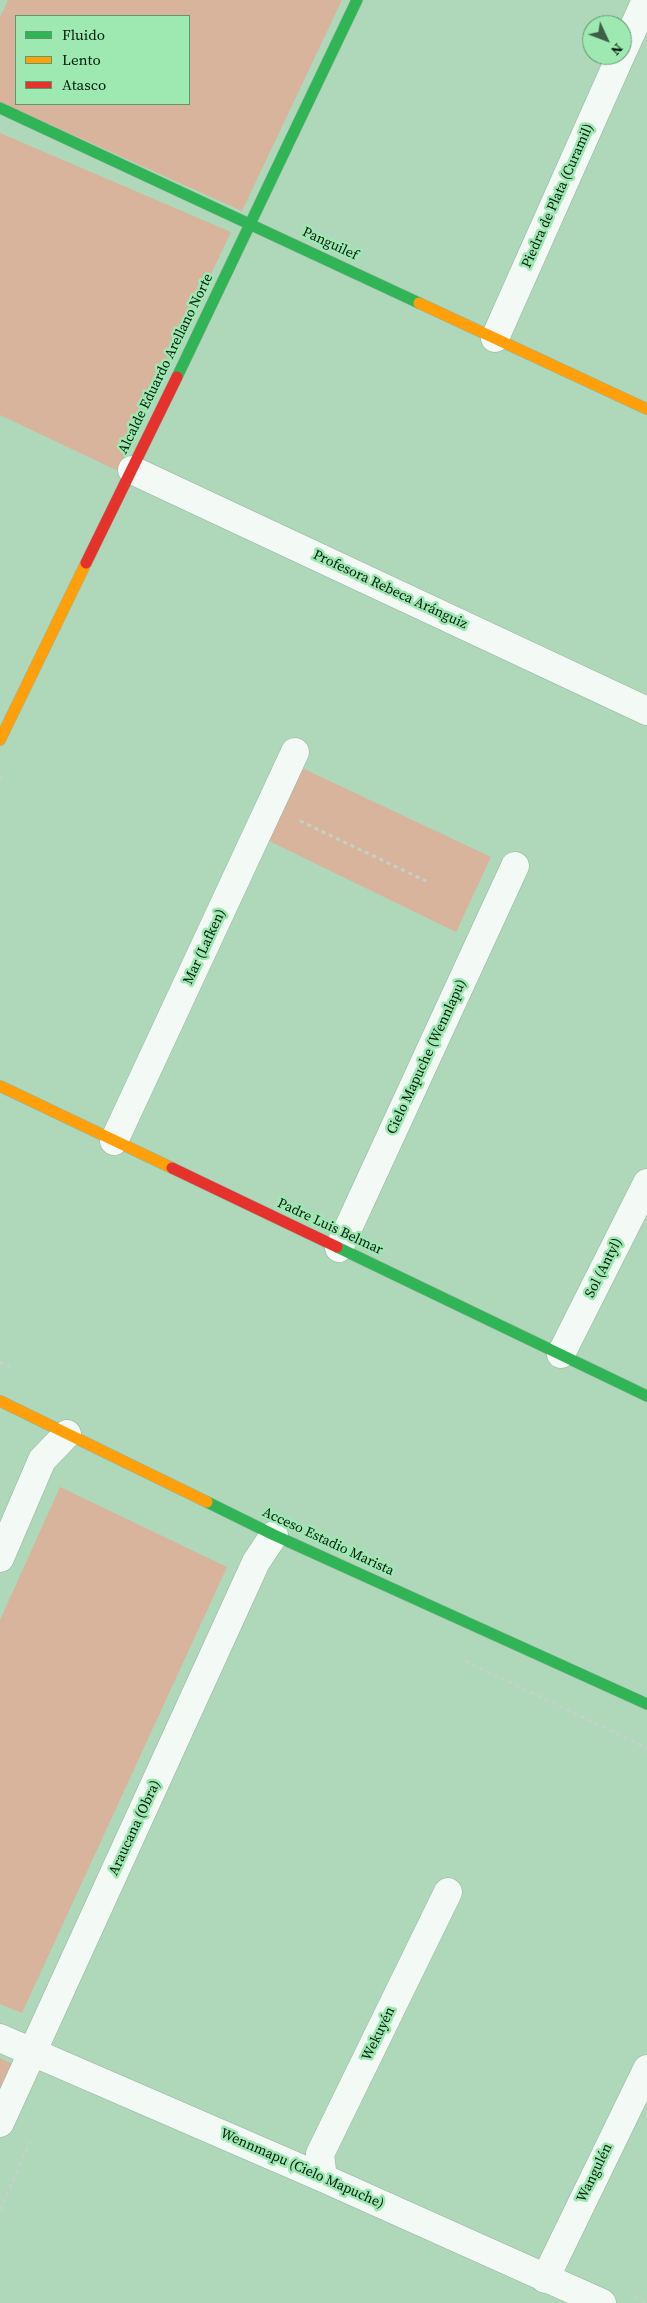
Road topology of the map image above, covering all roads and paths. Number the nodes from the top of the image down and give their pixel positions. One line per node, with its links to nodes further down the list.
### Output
1 (357, 0): 6 (street, Alcalde Eduardo Arellano Norte)
2 (646, 0): 3 (street, Piedra de Plata (Curamil))
3 (632, 32)
4 (617, 65): 7 (street, Piedra de Plata (Curamil))
5 (0, 108): 6 (street, Panguilef)
6 (250, 224): 7 (street, Panguilef); 9 (street, Alcalde Eduardo Arellano Norte)
7 (494, 338): 8 (street, Panguilef)
8 (647, 409)
9 (132, 470): 10 (street, Profesora Rebeca Aránguiz); 11 (street, Alcalde Eduardo Arellano Norte)
10 (647, 711)
11 (0, 740)
12 (295, 752): 15 (street, Mar (Lafken))
13 (4, 771): 14 (path)
14 (0, 780)
15 (270, 807): 17 (path); 19 (street, Mar (Lafken))
16 (515, 866): 21 (street, Cielo Mapuche (Wennlapu))
17 (428, 882)
18 (0, 1086): 19 (street, Padre Luis Belmar)
19 (114, 1141): 21 (street, Padre Luis Belmar)
20 (647, 1182): 22 (street, Sol (Antyl))
21 (339, 1248): 22 (street, Padre Luis Belmar)
22 (562, 1354): 23 (street, Padre Luis Belmar)
23 (647, 1396)
24 (0, 1401): 25 (street, Acceso Estadio Marista)
25 (67, 1434): 26 (street, Acceso Estadio Marista); 27 (street)
26 (274, 1535): 28 (street, Acceso Estadio Marista); 31 (street, Araucana (Obra))
27 (0, 1558)
28 (647, 1704)
29 (448, 1892): 34 (street, Wekuyén)
30 (0, 2038): 31 (street, Wennmapu (Cielo Mapuche))
31 (32, 2053): 33 (street, Araucana (Obra)); 34 (street, Wennmapu (Cielo Mapuche))
32 (647, 2069): 35 (street, Wangulén)
33 (0, 2123)
34 (323, 2178): 35 (street, Wennmapu (Cielo Mapuche))
35 (545, 2279): 37 (street, Wennmapu (Cielo Mapuche))
36 (630, 2295): 38 (path)
37 (602, 2303)
38 (647, 2303)

